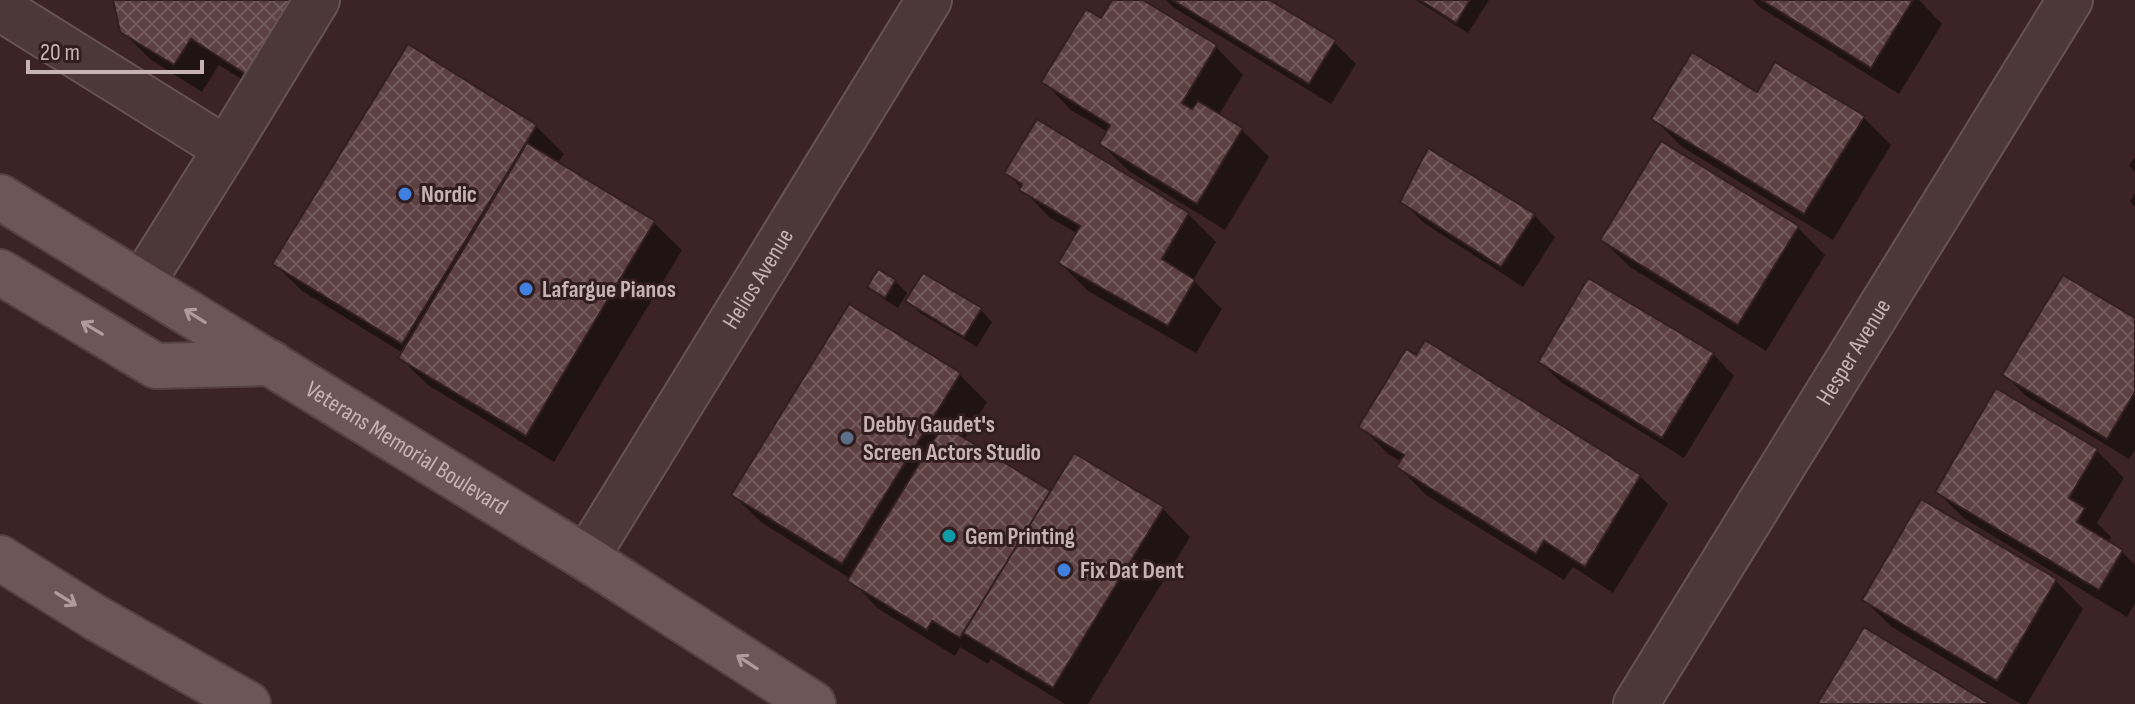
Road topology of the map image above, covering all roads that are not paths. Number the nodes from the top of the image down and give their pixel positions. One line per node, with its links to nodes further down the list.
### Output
1 (317, 0): 5 (street)
2 (929, 0): 11 (street, Helios Avenue)
3 (2070, 0): 14 (street, Hesper Avenue)
4 (0, 8): 5 (street)
5 (226, 149): 8 (street)
6 (0, 197): 8 (main road, Veterans Memorial Boulevard)
7 (0, 272): 9 (main road, one-way to 7)
8 (142, 283): 9 (main road, Veterans Memorial Boulevard, one-way to 8)
9 (271, 363): 11 (main road, Veterans Memorial Boulevard)
10 (0, 558): 12 (main road, one-way to 12)
11 (586, 558): 13 (main road, Veterans Memorial Boulevard, one-way to 11)
12 (248, 704)
13 (813, 704)
14 (1636, 704)

